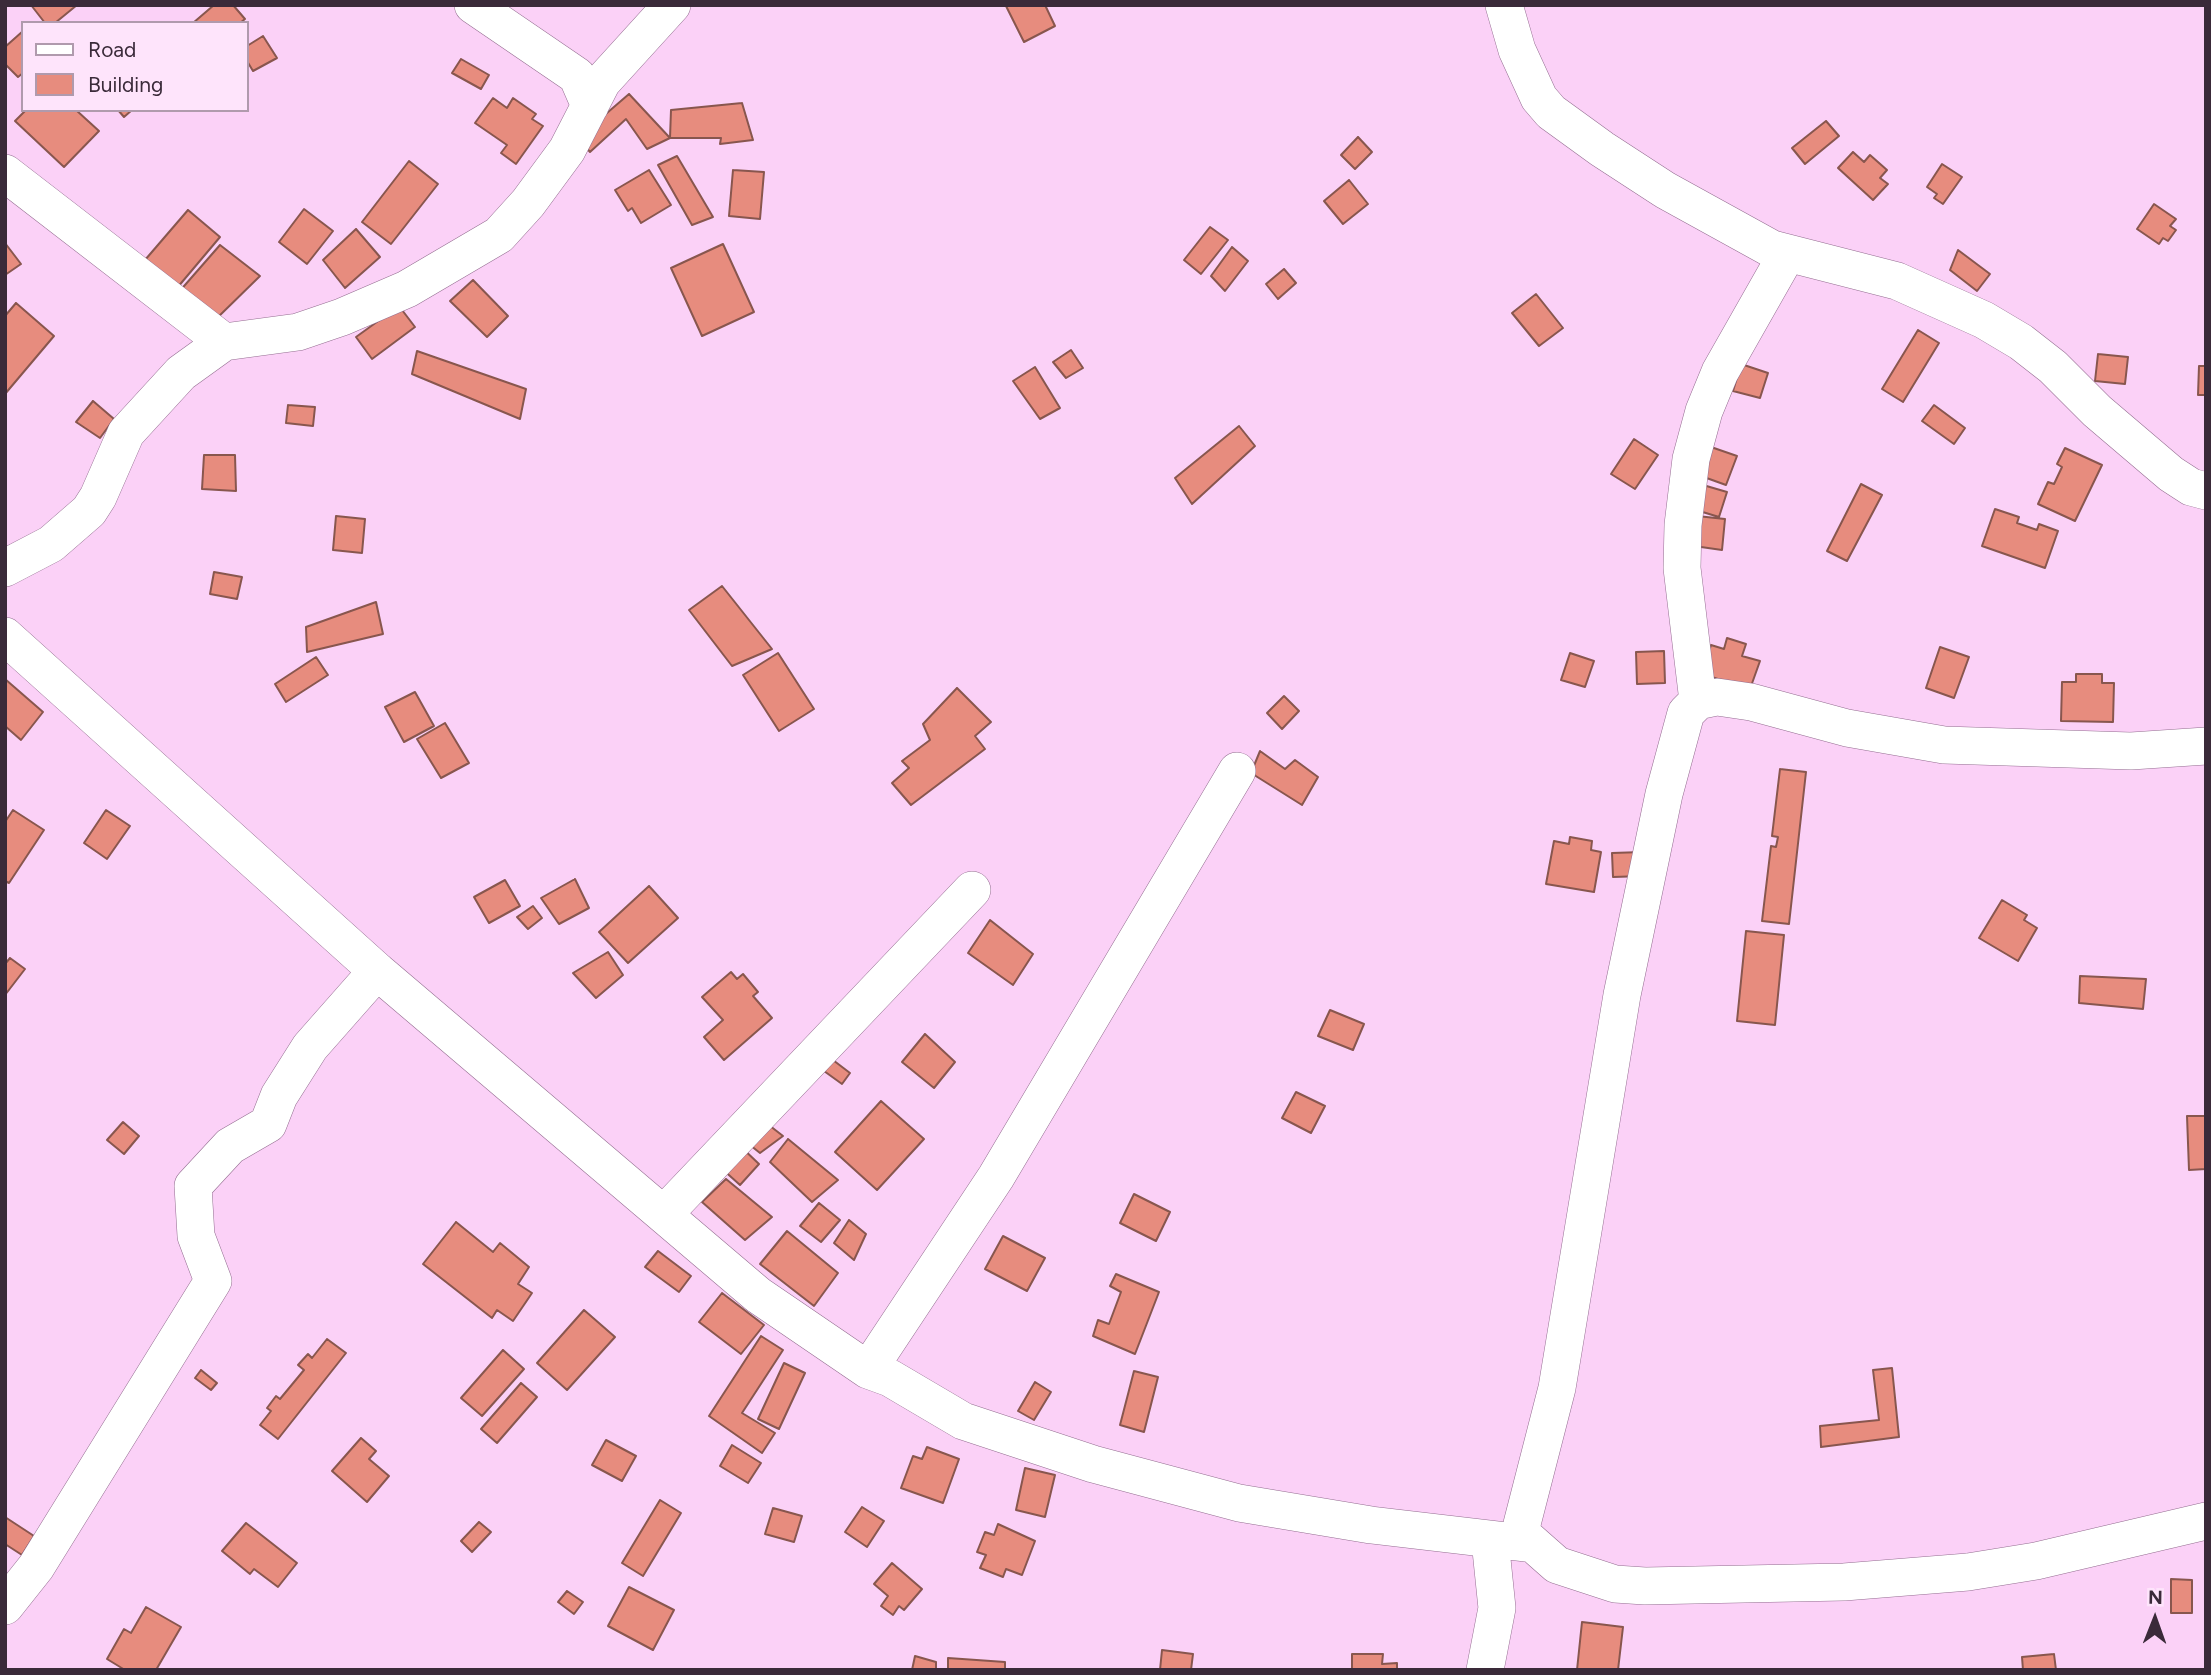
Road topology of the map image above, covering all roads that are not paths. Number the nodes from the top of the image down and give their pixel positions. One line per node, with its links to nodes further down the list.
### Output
1 (473, 5): 4 (street)
2 (672, 5): 4 (street)
3 (1504, 5): 6 (street)
4 (590, 106): 7 (street)
5 (5, 173): 7 (street)
6 (1787, 254): 8 (street); 11 (street)
7 (224, 342): 9 (street)
8 (2206, 491)
9 (5, 568)
10 (5, 636): 15 (street)
11 (1698, 701): 12 (street); 20 (street)
12 (2206, 746)
13 (1237, 771): 17 (street)
14 (972, 890): 16 (street)
15 (377, 971): 16 (street); 21 (street)
16 (664, 1214): 17 (street)
17 (868, 1370): 19 (street)
18 (2206, 1521): 20 (street)
19 (1490, 1540): 20 (street); 22 (street)
20 (1533, 1545)
21 (5, 1606)
22 (1485, 1670)

